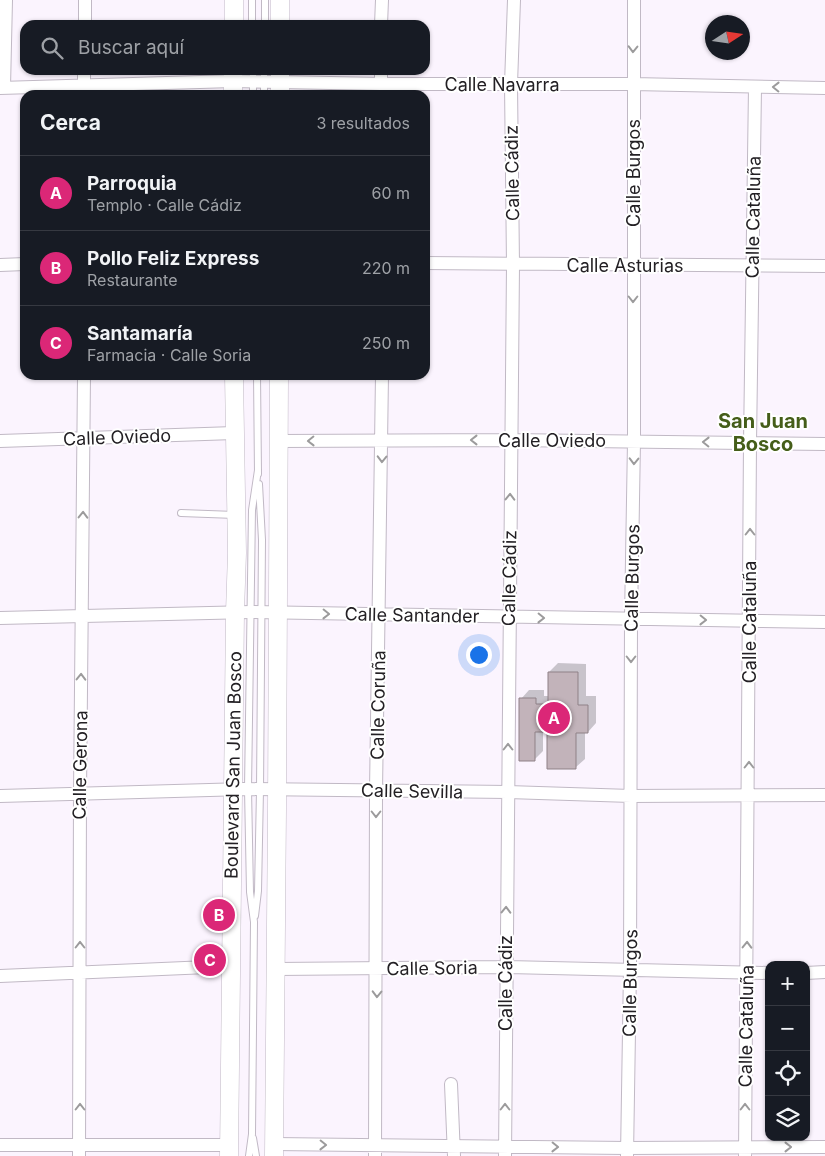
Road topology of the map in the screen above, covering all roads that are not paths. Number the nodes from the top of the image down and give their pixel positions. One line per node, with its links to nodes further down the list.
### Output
1 (6, 0): 23 (street)
2 (85, 0): 10 (street)
3 (234, 0): 11 (street)
4 (252, 0): 12 (lane)
5 (265, 0): 13 (lane)
6 (280, 0): 14 (street)
7 (382, 0): 15 (street)
8 (514, 0): 20 (street, Calle Cádiz)
9 (634, 0): 21 (street, Calle Burgos, one-way to 21)
10 (85, 20)
11 (234, 20)
12 (252, 20)
13 (265, 20)
14 (280, 20)
15 (382, 20)
16 (84, 75): 25 (street)
17 (381, 75): 27 (street)
18 (267, 81): 19 (street, Calle Navarra); 26 (lane); 27 (street, Calle Navarra)
19 (233, 82): 25 (street, Calle Navarra)
20 (512, 84): 21 (street, Calle Navarra); 27 (street, Calle Navarra); 31 (street, Calle Cádiz)
21 (633, 84): 22 (street, Calle Navarra); 32 (street, Calle Burgos)
22 (755, 87): 24 (street, Calle Navarra, one-way to 22); 33 (street, Calle Cataluña)
23 (2, 88): 25 (street, Calle Navarra)
24 (825, 88)
25 (84, 90)
26 (258, 90)
27 (381, 90)
28 (430, 263): 31 (street, Calle Asturias)
29 (20, 264): 30 (street)
30 (0, 265)
31 (513, 265): 32 (street, Calle Asturias); 43 (street, Calle Cádiz)
32 (633, 266): 33 (street, Calle Asturias); 44 (street, Calle Burgos, one-way to 44)
33 (752, 266): 34 (street, Calle Asturias); 47 (street, Calle Cataluña)
34 (825, 266)
35 (84, 380): 41 (street, Calle Gerona)
36 (234, 380): 40 (street, Boulevard San Juan Bosco)
37 (258, 380): 49 (lane)
38 (279, 380): 46 (street, Boulevard San Juan Bosco)
39 (382, 380): 42 (street, Calle Coruña)
40 (234, 433): 41 (street, Calle Oviedo); 51 (street, Boulevard San Juan Bosco)
41 (84, 439): 45 (street, Calle Oviedo); 54 (street, Calle Gerona, one-way to 41)
42 (382, 440): 43 (street, Calle Oviedo, one-way to 42); 46 (street, Calle Oviedo, one-way to 46); 53 (street, Calle Coruña, one-way to 53)
43 (511, 440): 44 (street, Calle Oviedo); 56 (street, Calle Cádiz, one-way to 43)
44 (634, 440): 47 (street, Calle Oviedo, one-way to 44); 57 (street, Calle Burgos, one-way to 57)
45 (0, 441)
46 (279, 441): 52 (street, Boulevard San Juan Bosco)
47 (750, 443): 48 (street, Calle Oviedo); 58 (street, Calle Cataluña, one-way to 47)
48 (825, 444)
49 (258, 470): 52 (lane); 52 (lane)
50 (181, 513): 51 (lane)
51 (236, 515): 52 (street, Boulevard San Juan Bosco)
52 (256, 613): 53 (street, Calle Santander, one-way to 53); 54 (street, Calle Santander); 60 (street, Boulevard San Juan Bosco); 60 (street, Boulevard San Juan Bosco)
53 (379, 614): 56 (street, Calle Santander); 61 (street, Calle Coruña)
54 (82, 617): 55 (street, Calle Santander); 63 (street, Calle Gerona, one-way to 54)
55 (0, 618)
56 (509, 618): 57 (street, Calle Santander, one-way to 57); 62 (street, Calle Cádiz, one-way to 56)
57 (631, 619): 58 (street, Calle Santander, one-way to 58); 66 (street, Calle Burgos, one-way to 66)
58 (749, 621): 59 (street, Calle Santander); 67 (street, Calle Cataluña, one-way to 58)
59 (825, 622)
60 (255, 790): 61 (street, Calle Sevilla); 63 (street, Calle Sevilla); 68 (lane); 68 (lane); 69 (street, Boulevard San Juan Bosco); 71 (street, Boulevard San Juan Bosco)
61 (376, 791): 62 (street, Calle Sevilla); 72 (street, Calle Coruña, one-way to 72)
62 (508, 792): 66 (street, Calle Sevilla); 70 (street, Calle Cádiz, one-way to 62)
63 (80, 793): 65 (street, Calle Sevilla); 76 (street, Calle Gerona, one-way to 63)
64 (825, 795): 67 (street, Calle Sevilla)
65 (0, 796)
66 (631, 796): 67 (street, Calle Sevilla); 73 (street, Calle Burgos)
67 (749, 796): 77 (street, Calle Cataluña, one-way to 67)
68 (254, 922): 81 (lane)
69 (231, 966): 76 (street); 84 (street, Boulevard San Juan Bosco)
70 (505, 967): 72 (street, Calle Soria); 73 (street, Calle Soria); 89 (street, Calle Cádiz, one-way to 70)
71 (276, 969): 72 (street, Calle Soria); 85 (street, Boulevard San Juan Bosco)
72 (377, 969): 87 (street, Calle Coruña, one-way to 87)
73 (630, 969): 77 (street, Calle Soria); 91 (street, Calle Burgos)
74 (810, 972): 75 (street)
75 (825, 972)
76 (80, 973): 79 (street); 86 (street, Calle Gerona, one-way to 76)
77 (746, 973): 78 (street, Calle Soria); 90 (street, Calle Cataluña, one-way to 77)
78 (765, 973)
79 (0, 976)
80 (451, 1084): 88 (street)
81 (252, 1134): 92 (lane); 93 (lane)
82 (0, 1145): 86 (street)
83 (825, 1147): 90 (street, one-way to 83)
84 (229, 1150): 86 (street)
85 (274, 1150): 87 (street, one-way to 87)
86 (79, 1151)
87 (375, 1151): 88 (street)
88 (454, 1151): 89 (street)
89 (505, 1151): 91 (street, one-way to 91)
90 (745, 1151): 91 (street)
91 (627, 1152)
92 (248, 1156)
93 (256, 1156)

